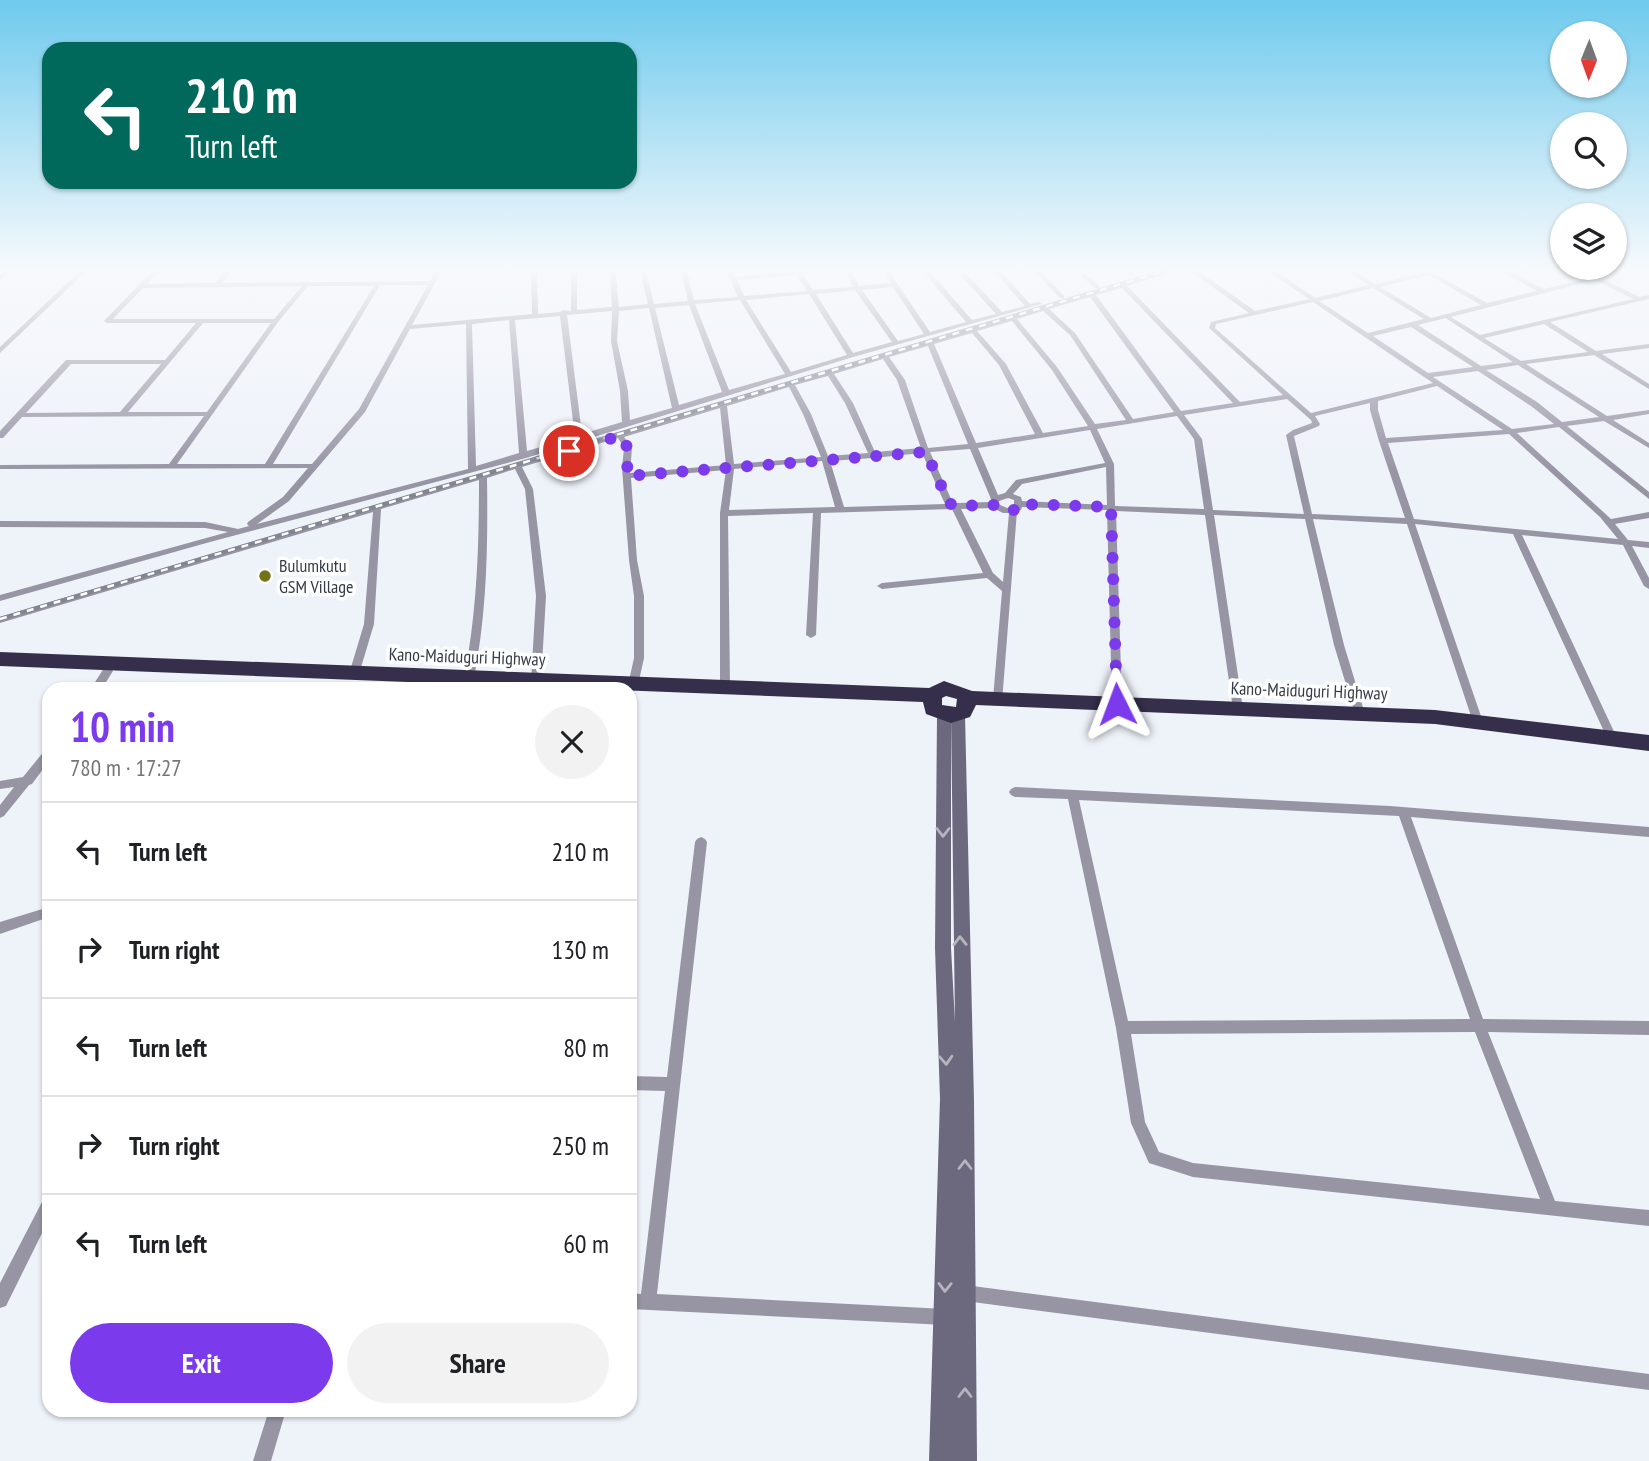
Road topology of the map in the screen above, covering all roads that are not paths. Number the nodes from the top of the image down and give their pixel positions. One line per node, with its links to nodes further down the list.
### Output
1 (17, 335): 31 (street)
2 (189, 335): 35 (street)
3 (266, 335): 50 (street)
4 (347, 335): 74 (street)
5 (405, 335): 77 (street)
6 (469, 335): 79 (street)
7 (513, 335): 69 (street)
8 (566, 335): 64 (street)
9 (614, 335): 57 (street)
10 (658, 335): 48 (street)
11 (704, 335): 43 (street)
12 (763, 335): 40 (street)
13 (838, 335): 33 (street)
14 (891, 335): 29 (street)
15 (927, 335): 28 (street)
16 (942, 335): 28 (street)
17 (979, 335): 61 (street)
18 (1029, 335): 59 (street)
19 (1074, 335): 56 (street)
20 (1125, 335): 51 (street)
21 (1172, 335): 46 (street)
22 (1220, 335): 44 (street)
23 (1370, 335): 39 (street)
24 (1430, 335): 37 (street)
25 (1485, 335): 27 (street)
26 (1567, 335): 32 (street)
27 (1482, 336): 36 (street)
28 (929, 339): 29 (street); 34 (street); 66 (street)
29 (896, 343): 33 (street)
30 (1649, 346): 32 (street)
31 (0, 351)
32 (1596, 353): 36 (street); 42 (street)
33 (851, 356): 40 (street)
34 (885, 356): 38 (street); 68 (street)
35 (167, 362): 52 (street); 53 (street)
36 (1520, 362): 37 (street); 55 (street)
37 (1482, 367): 39 (street); 58 (street)
38 (830, 373): 40 (street); 70 (street)
39 (1429, 375): 41 (street)
40 (790, 380): 43 (street); 47 (street); 71 (street)
41 (1440, 383): 45 (street); 60 (street)
42 (1649, 387)
43 (727, 395): 48 (street)
44 (1290, 397): 46 (street); 54 (street)
45 (1374, 400): 54 (street); 65 (street)
46 (1239, 405): 51 (street)
47 (724, 406): 63 (street); 78 (street)
48 (676, 410): 57 (street)
49 (1649, 412): 55 (street)
50 (208, 414): 53 (street); 72 (street)
51 (1181, 414): 56 (street); 91 (street)
52 (19, 415): 53 (street); 62 (street)
53 (122, 415)
54 (1311, 415): 94 (street)
55 (1607, 419): 58 (street); 67 (street)
56 (1130, 420): 59 (street)
57 (626, 425): 64 (street)
58 (1563, 425): 60 (street); 83 (street)
59 (1092, 426): 61 (street); 73 (street)
60 (1511, 432): 65 (street); 96 (street)
61 (1040, 435): 66 (street)
62 (0, 436)
63 (620, 436): 75 (street); 81 (street)
64 (579, 439): 69 (street)
65 (1383, 441): 95 (street)
66 (973, 446): 68 (street); 84 (street)
67 (1649, 446)
68 (926, 452): 70 (street); 85 (street)
69 (523, 456): 79 (street)
70 (873, 456): 71 (street)
71 (827, 461): 78 (street); 89 (street)
72 (173, 464): 74 (street); 76 (street)
73 (1110, 464): 82 (street); 87 (street)
74 (268, 465): 77 (street)
75 (518, 466): 80 (street); 115 (street)
76 (0, 467)
77 (314, 467): 98 (street)
78 (730, 467): 81 (street); 92 (street)
79 (472, 470): 100 (street)
80 (483, 476): 88 (street); 114 (street)
81 (627, 476): 119 (street)
82 (1008, 495): 84 (street); 86 (street)
83 (1649, 496)
84 (995, 502): 85 (street); 86 (street)
85 (955, 506): 89 (street); 103 (street)
86 (1016, 507): 87 (street); 106 (street)
87 (1111, 507): 91 (street); 124 (street)
88 (377, 508): 108 (street); 113 (street)
89 (840, 509): 90 (street)
90 (817, 510): 92 (street); 109 (street)
91 (1209, 511): 94 (street); 126 (street)
92 (724, 513): 121 (street)
93 (1649, 515): 96 (street)
94 (1309, 516): 95 (street); 127 (street)
95 (1410, 521): 99 (street); 128 (street)
96 (1608, 522): 101 (street)
97 (0, 524): 98 (street)
98 (238, 530): 100 (street)
99 (1516, 532): 101 (street); 129 (street)
100 (210, 539): 107 (street)
101 (1626, 543): 102 (street); 105 (street)
102 (1649, 545)
103 (989, 575): 104 (street); 106 (street)
104 (882, 586)
105 (1649, 586)
106 (1005, 589): 123 (street)
107 (0, 598)
108 (0, 620)
109 (811, 635)
110 (0, 659): 113 (highway, Kano-Maiduguri Highway)
111 (0, 667): 112 (highway, Kano-Maiduguri Highway)
112 (108, 671): 116 (street); 117 (highway, Kano-Maiduguri Highway)
113 (354, 674): 114 (highway, Kano-Maiduguri Highway)
114 (469, 678): 115 (highway, Kano-Maiduguri Highway)
115 (536, 681): 118 (highway, Kano-Maiduguri Highway)
116 (100, 682)
117 (366, 682)
118 (550, 682)
119 (633, 682)
120 (637, 688): 122 (highway, Kano-Maiduguri Highway)
121 (725, 688): 122 (highway, Kano-Maiduguri Highway); 125 (highway, Kano-Maiduguri Highway)
122 (669, 690): 125 (highway, Kano-Maiduguri Highway)
123 (998, 699): 124 (highway, Kano-Maiduguri Highway); 125 (highway, Kano-Maiduguri Highway)
124 (1117, 704): 126 (highway, Kano-Maiduguri Highway)
125 (950, 706): 131 (highway, Kano-Maiduguri Highway); 152 (street, one-way to 125); 156 (street, one-way to 156)
126 (1238, 709): 127 (highway, Kano-Maiduguri Highway)
127 (1360, 714): 128 (highway, Kano-Maiduguri Highway)
128 (1478, 722): 129 (highway, Kano-Maiduguri Highway)
129 (1612, 738): 130 (highway, Kano-Maiduguri Highway)
130 (1649, 743)
131 (1649, 751)
132 (42, 762): 133 (street)
133 (28, 781): 134 (street); 138 (street)
134 (0, 785)
135 (1015, 792): 136 (street)
136 (1072, 794): 137 (street); 144 (street)
137 (1403, 812): 139 (street); 143 (street)
138 (0, 813)
139 (1649, 832)
140 (701, 842): 147 (street)
141 (42, 914): 142 (street)
142 (0, 928)
143 (1479, 1025): 144 (street); 145 (street); 148 (street)
144 (1123, 1028): 148 (street)
145 (1649, 1028)
146 (637, 1083): 147 (street)
147 (673, 1084): 155 (street)
148 (1550, 1206): 150 (street)
149 (42, 1215): 151 (street)
150 (1649, 1218)
151 (5, 1281): 153 (street)
152 (965, 1293): 157 (street); 161 (street, one-way to 152)
153 (0, 1300)
154 (637, 1300): 155 (street)
155 (648, 1301): 156 (street)
156 (945, 1317): 160 (street)
157 (1649, 1382)
158 (276, 1417): 159 (street)
159 (262, 1461)
160 (941, 1461)
161 (965, 1461)

